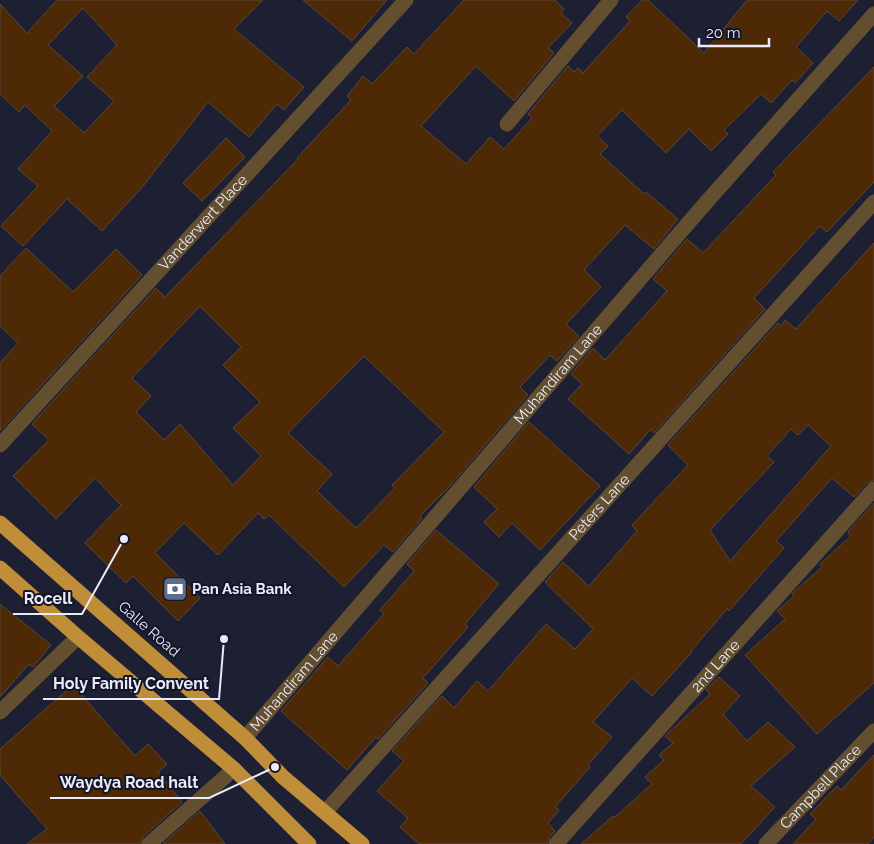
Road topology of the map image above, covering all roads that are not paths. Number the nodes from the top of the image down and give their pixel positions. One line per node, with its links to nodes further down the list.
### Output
1 (406, 0): 6 (street, Vanderwert Place)
2 (611, 0): 4 (street)
3 (874, 14): 13 (street, Muhandiram Lane)
4 (507, 124)
5 (874, 202): 15 (street, Peters Lane)
6 (0, 445)
7 (874, 489): 19 (street, 2nd Lane)
8 (0, 523): 13 (highway, Galle Road)
9 (0, 568): 10 (highway)
10 (78, 638): 11 (street); 14 (highway)
11 (0, 712)
12 (874, 731): 20 (street, Campbell Place)
13 (246, 738): 15 (highway, Galle Road)
14 (234, 769): 16 (street); 17 (highway)
15 (325, 812): 18 (highway, Galle Road)
16 (149, 844)
17 (309, 844)
18 (362, 844)
19 (556, 844)
20 (766, 844)

